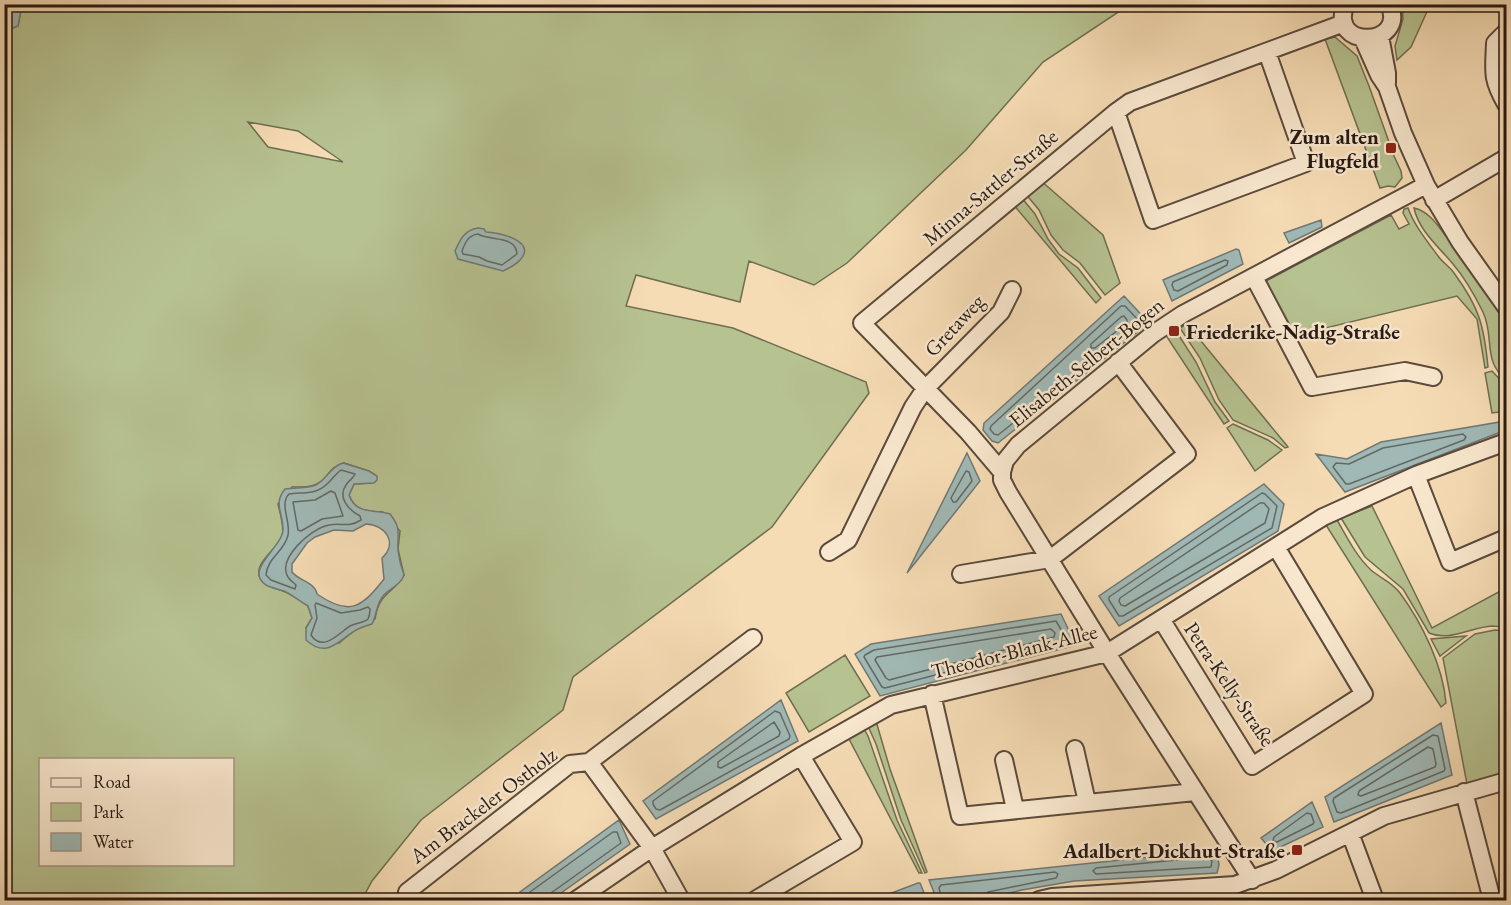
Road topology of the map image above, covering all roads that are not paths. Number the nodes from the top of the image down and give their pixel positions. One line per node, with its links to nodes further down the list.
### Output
1 (1346, 4): 3 (street)
2 (1389, 4): 5 (street)
3 (1344, 23): 6 (street); 7 (street, Minna-Sattler-Straße)
4 (1506, 32): 9 (street)
5 (1380, 36): 6 (street); 8 (street)
6 (1363, 39): 8 (street)
7 (1267, 52): 10 (street, Minna-Sattler-Straße); 10 (street)
8 (1387, 87): 12 (street)
9 (1506, 104)
10 (1116, 112): 18 (street, Minna-Sattler-Straße)
11 (1506, 158): 12 (street)
12 (1430, 192): 13 (street, Elisabeth-Selbert-Bogen); 15 (street)
13 (1254, 277): 16 (street, Elisabeth-Selbert-Bogen); 17 (street)
14 (1012, 290): 18 (street, Gretaweg)
15 (1506, 307)
16 (1118, 362): 20 (street, Elisabeth-Selbert-Bogen); 25 (street)
17 (1433, 377)
18 (925, 388): 20 (street, Minna-Sattler-Straße); 24 (street, Gretaweg)
19 (1506, 442): 21 (street, Theodor-Blank-Allee)
20 (1002, 472): 25 (street)
21 (1416, 475): 22 (street); 23 (street, Theodor-Blank-Allee)
22 (1506, 538)
23 (1276, 547): 27 (street, Theodor-Blank-Allee); 27 (street, Petra-Kelly-Straße)
24 (829, 552)
25 (1050, 560): 26 (street); 29 (street)
26 (961, 574)
27 (1161, 619): 29 (street, Theodor-Blank-Allee)
28 (753, 638): 34 (street, Am Brackeler Ostholz)
29 (1107, 653): 30 (street, Theodor-Blank-Allee); 36 (street)
30 (932, 694): 32 (street, Theodor-Blank-Allee); 39 (street)
31 (1075, 749): 38 (street)
32 (801, 756): 41 (street, Theodor-Blank-Allee); 47 (street)
33 (1004, 760): 39 (street)
34 (589, 762): 41 (street, Am Brackeler Ostholz); 43 (street, Am Brackeler Ostholz)
35 (1506, 781): 37 (street)
36 (1195, 792): 38 (street); 42 (street)
37 (1464, 792): 40 (street); 50 (street)
38 (1087, 802): 39 (street)
39 (1015, 810)
40 (1350, 833): 42 (street); 49 (street)
41 (652, 848): 45 (street, Theodor-Blank-Allee); 46 (street)
42 (1252, 880): 44 (street)
43 (407, 892)
44 (1125, 896): 48 (street)
45 (576, 900)
46 (681, 900)
47 (755, 900)
48 (1039, 900)
49 (1375, 900)
50 (1492, 900)

